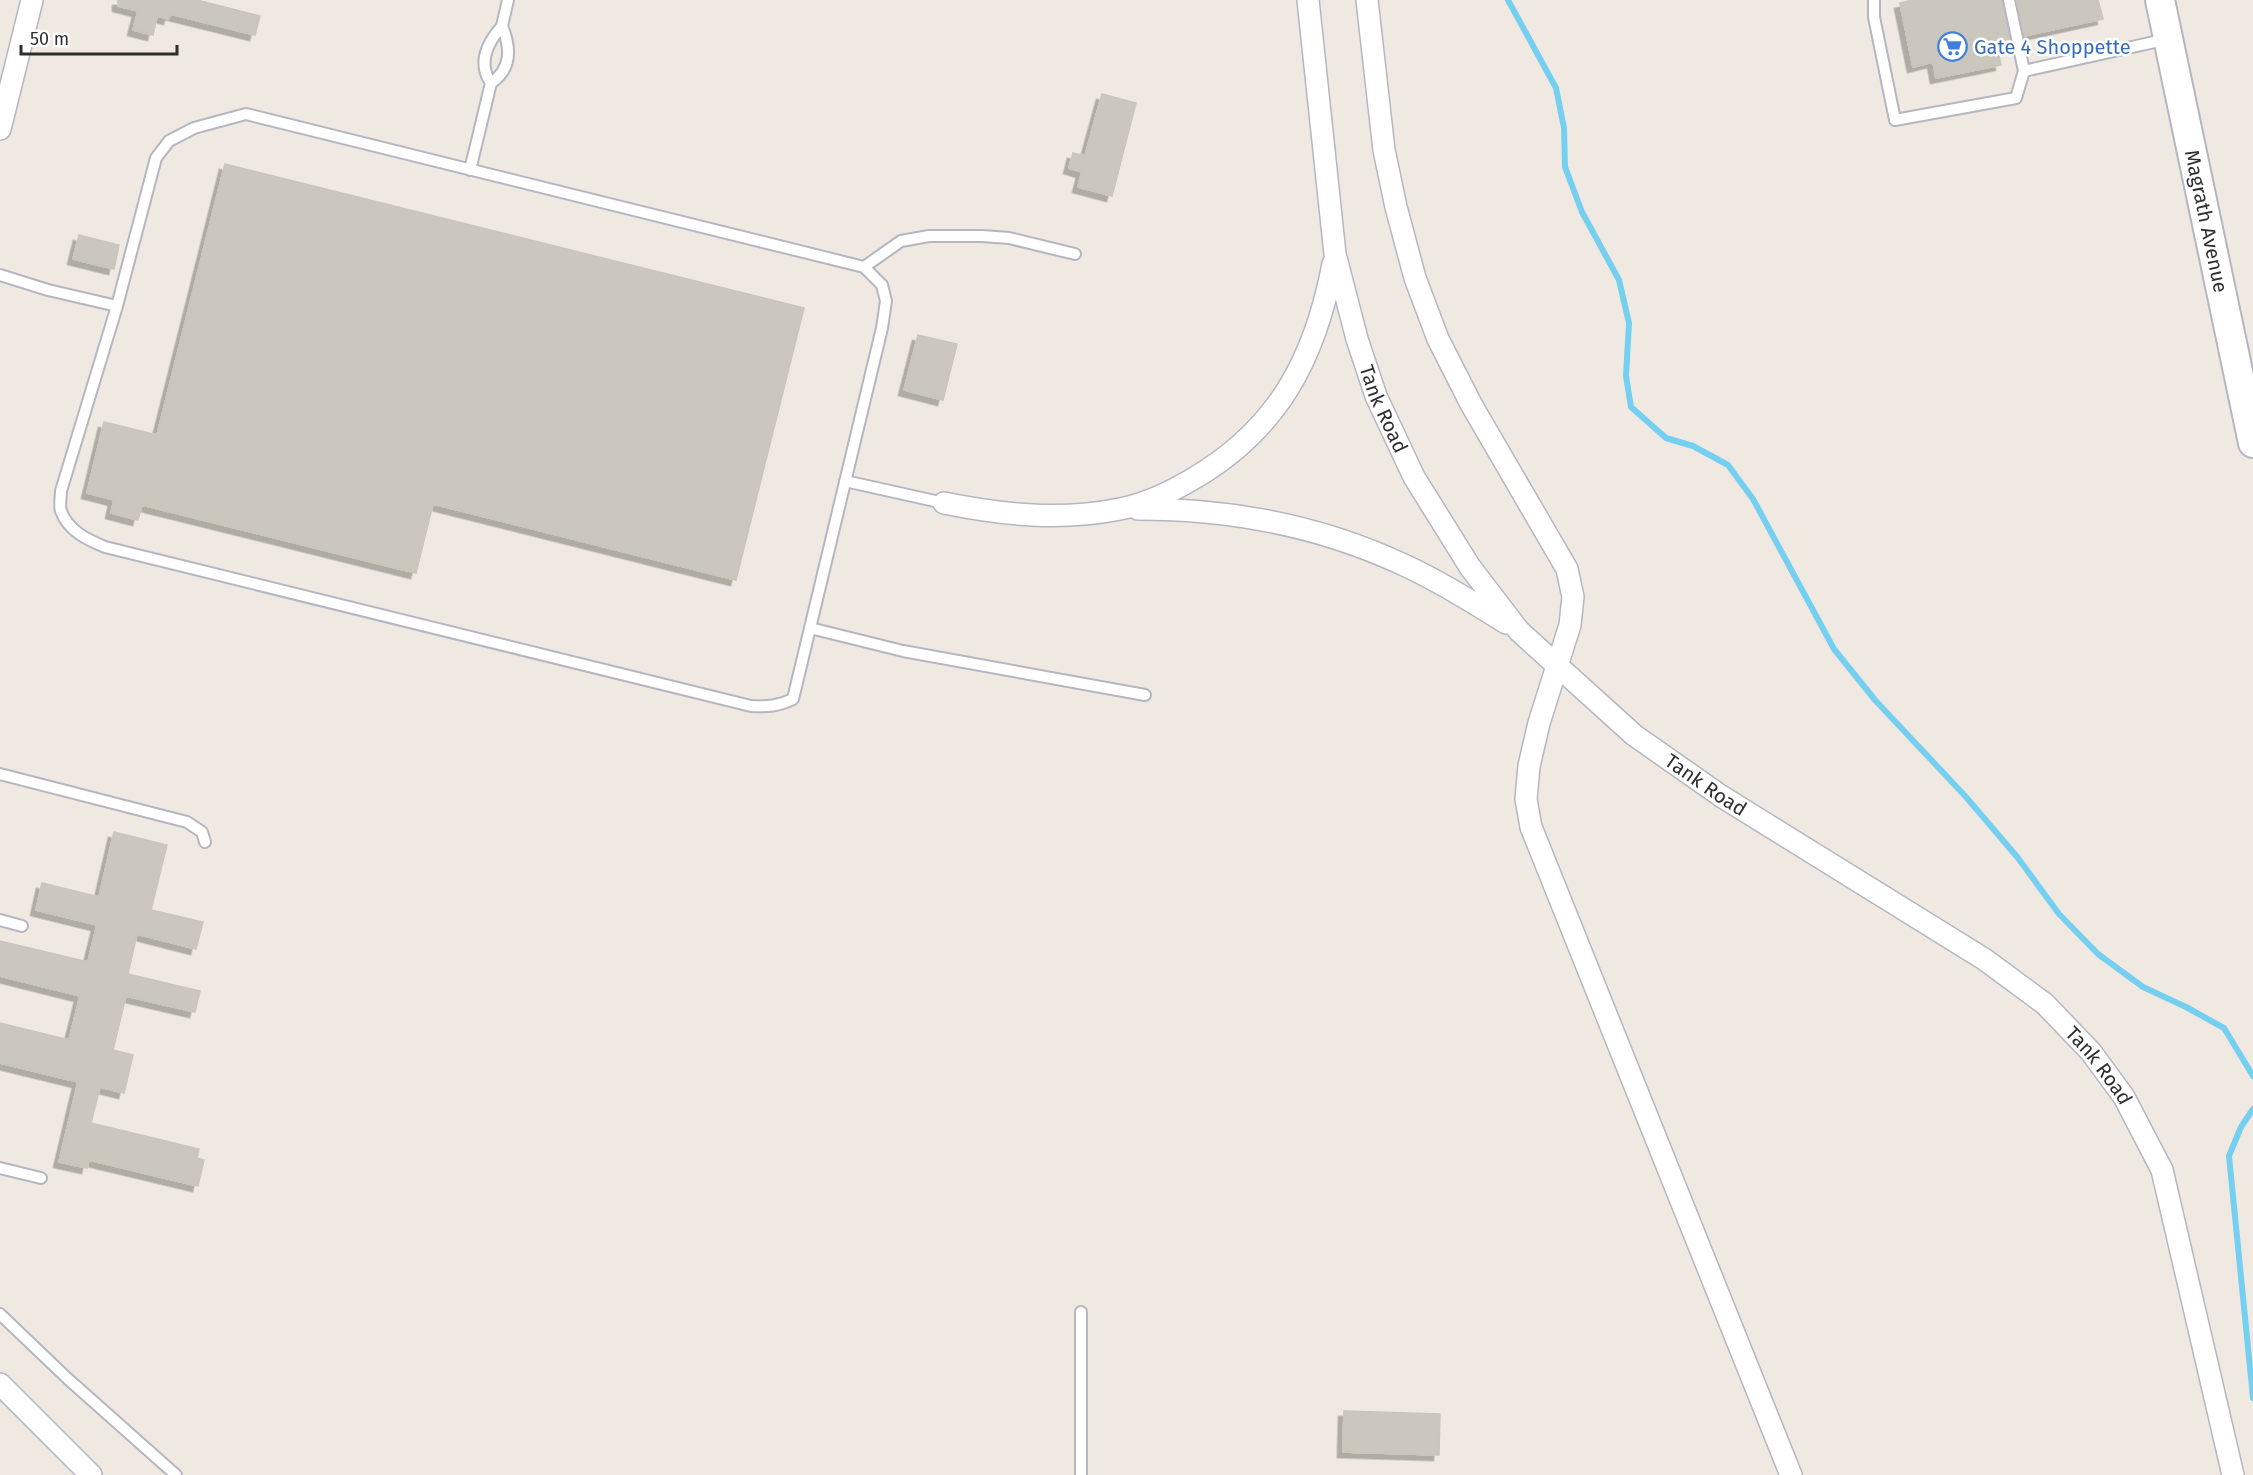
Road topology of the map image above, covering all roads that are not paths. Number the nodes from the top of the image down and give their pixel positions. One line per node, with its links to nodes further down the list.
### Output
1 (32, 0): 12 (street)
2 (508, 0): 8 (lane)
3 (1308, 0): 15 (street, Tank Road)
4 (1367, 0): 25 (street)
5 (1874, 0): 10 (lane)
6 (2009, 0): 10 (lane)
7 (2160, 0): 9 (main road, Magrath Avenue)
8 (502, 26): 11 (lane); 11 (lane)
9 (2168, 39): 10 (lane); 19 (main road, Magrath Avenue)
10 (2024, 71)
11 (491, 83): 13 (lane)
12 (0, 129)
13 (470, 170): 16 (lane); 18 (lane)
14 (1075, 254): 16 (lane)
15 (1335, 254): 22 (street); 24 (street, Tank Road)
16 (864, 267): 20 (lane)
17 (0, 275): 18 (lane)
18 (117, 306): 23 (lane)
19 (2253, 443)
20 (845, 481): 21 (lane); 23 (lane)
21 (944, 503): 22 (street)
22 (1123, 509): 24 (street)
23 (810, 628): 26 (lane)
24 (1519, 631): 25 (street, Tank Road)
25 (1557, 667): 39 (street); 40 (street, Tank Road)
26 (1145, 695)
27 (0, 774): 28 (lane)
28 (205, 842)
29 (0, 920): 30 (lane)
30 (22, 926)
31 (0, 1168): 32 (lane)
32 (41, 1178)
33 (1081, 1312): 38 (lane)
34 (0, 1314): 37 (lane)
35 (0, 1384): 36 (street)
36 (91, 1475)
37 (176, 1475)
38 (1081, 1475)
39 (1791, 1475)
40 (2233, 1475)

